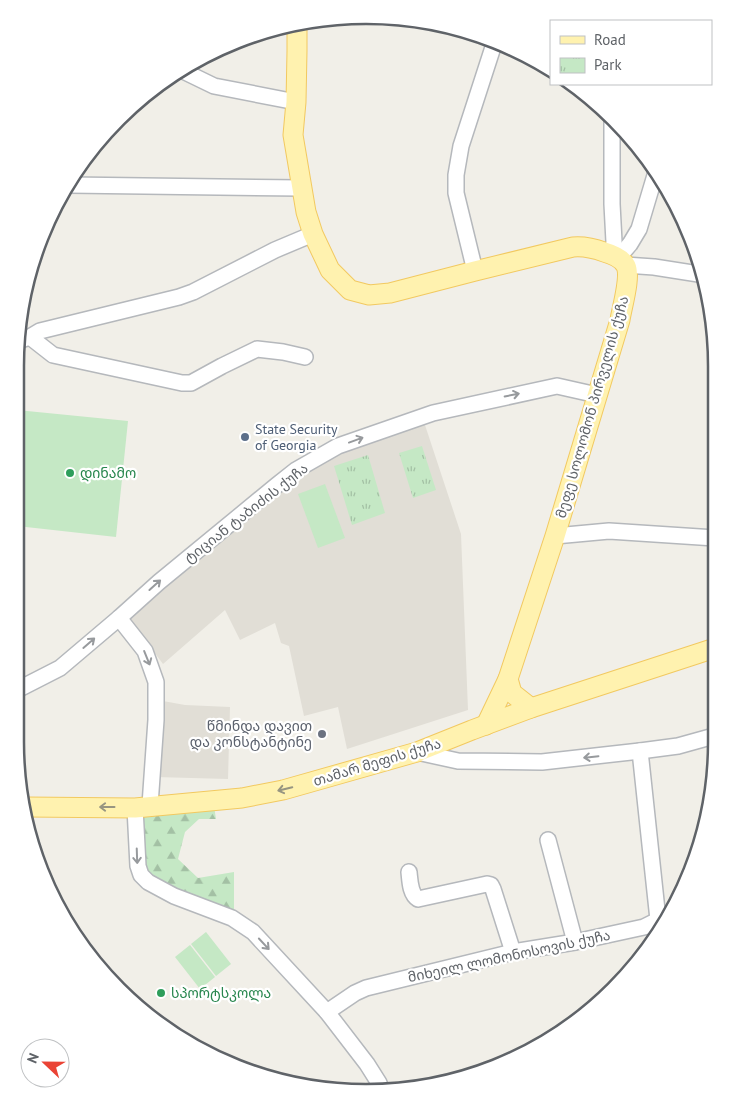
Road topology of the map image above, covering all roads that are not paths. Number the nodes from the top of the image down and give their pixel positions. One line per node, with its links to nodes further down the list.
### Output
1 (297, 30): 4 (main road)
2 (493, 48): 11 (street)
3 (189, 74): 4 (street)
4 (296, 102): 8 (main road)
5 (612, 128): 10 (street)
6 (654, 180): 10 (street)
7 (76, 185): 8 (street)
8 (301, 188): 9 (main road)
9 (313, 234): 11 (main road); 13 (street)
10 (618, 259): 11 (main road); 12 (street); 15 (main road, მეფე სოლომონ პირველის ქუჩა)
11 (476, 271)
12 (696, 273)
13 (24, 339): 14 (street)
14 (305, 357)
15 (597, 395): 16 (main road, მეფე სოლომონ პირველის ქუჩა); 18 (street, ტიციან ტაბიძის ქუჩა, one-way to 15)
16 (554, 536): 17 (street); 20 (main road, მეფე სოლომონ პირველის ქუჩა)
17 (708, 538)
18 (119, 618): 21 (street, ტიციან ტაბიძის ქუჩა, one-way to 18); 28 (street, one-way to 28)
19 (708, 650): 22 (main road, თამარ მეფის ქუჩა)
20 (508, 679): 22 (main road); 23 (main road, მეფე სოლომონ პირველის ქუჩა)
21 (24, 686)
22 (531, 708): 23 (main road, თამარ მეფის ქუჩა)
23 (486, 725): 26 (main road, თამარ მეფის ქუჩა)
24 (708, 738): 25 (street)
25 (640, 751): 26 (street, one-way to 26); 31 (street)
26 (416, 752): 28 (main road, თამარ მეფის ქუჩა, one-way to 28)
27 (30, 807): 28 (main road, თამარ მეფის ქუჩა, one-way to 27)
28 (142, 807): 35 (street, one-way to 35)
29 (548, 840): 33 (street)
30 (408, 872): 34 (street)
31 (660, 916)
32 (656, 923): 33 (street, მიხეილ ლომონოსოვის ქუჩა)
33 (576, 942): 34 (street, მიხეილ ლომონოსოვის ქუჩა)
34 (513, 952): 35 (street, მიხეილ ლომონოსოვის ქუჩა)
35 (327, 1012): 36 (street)
36 (380, 1084)

